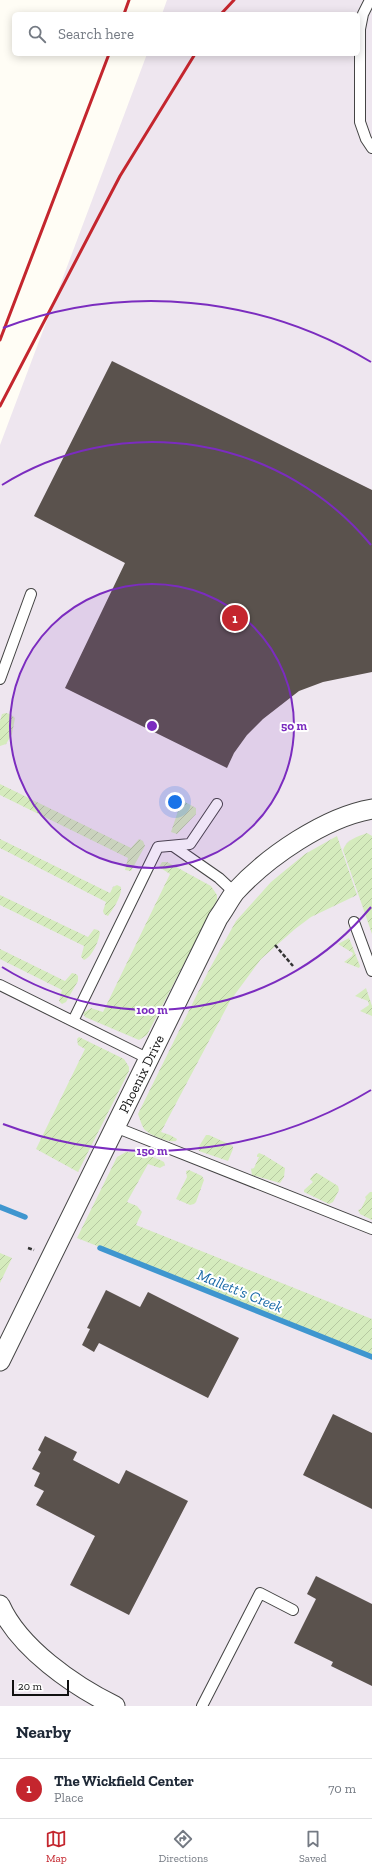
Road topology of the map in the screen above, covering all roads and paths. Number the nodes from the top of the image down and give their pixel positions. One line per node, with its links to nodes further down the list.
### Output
1 (370, 0): 2 (lane)
2 (372, 148)
3 (31, 594): 4 (lane)
4 (0, 679)
5 (217, 804): 7 (lane)
6 (372, 809): 8 (street, Phoenix Drive)
7 (173, 846): 8 (lane); 14 (lane)
8 (235, 893): 15 (street, Phoenix Drive)
9 (354, 922): 12 (lane)
10 (275, 945): 11 (path)
11 (293, 966)
12 (372, 971)
13 (0, 985): 14 (lane)
14 (73, 1021): 15 (lane)
15 (149, 1059): 16 (street, Phoenix Drive)
16 (115, 1127): 17 (lane); 18 (street, Phoenix Drive)
17 (372, 1229)
18 (0, 1361)
19 (0, 1605): 21 (street)
20 (293, 1610): 22 (lane)
21 (116, 1706)
22 (202, 1706)

